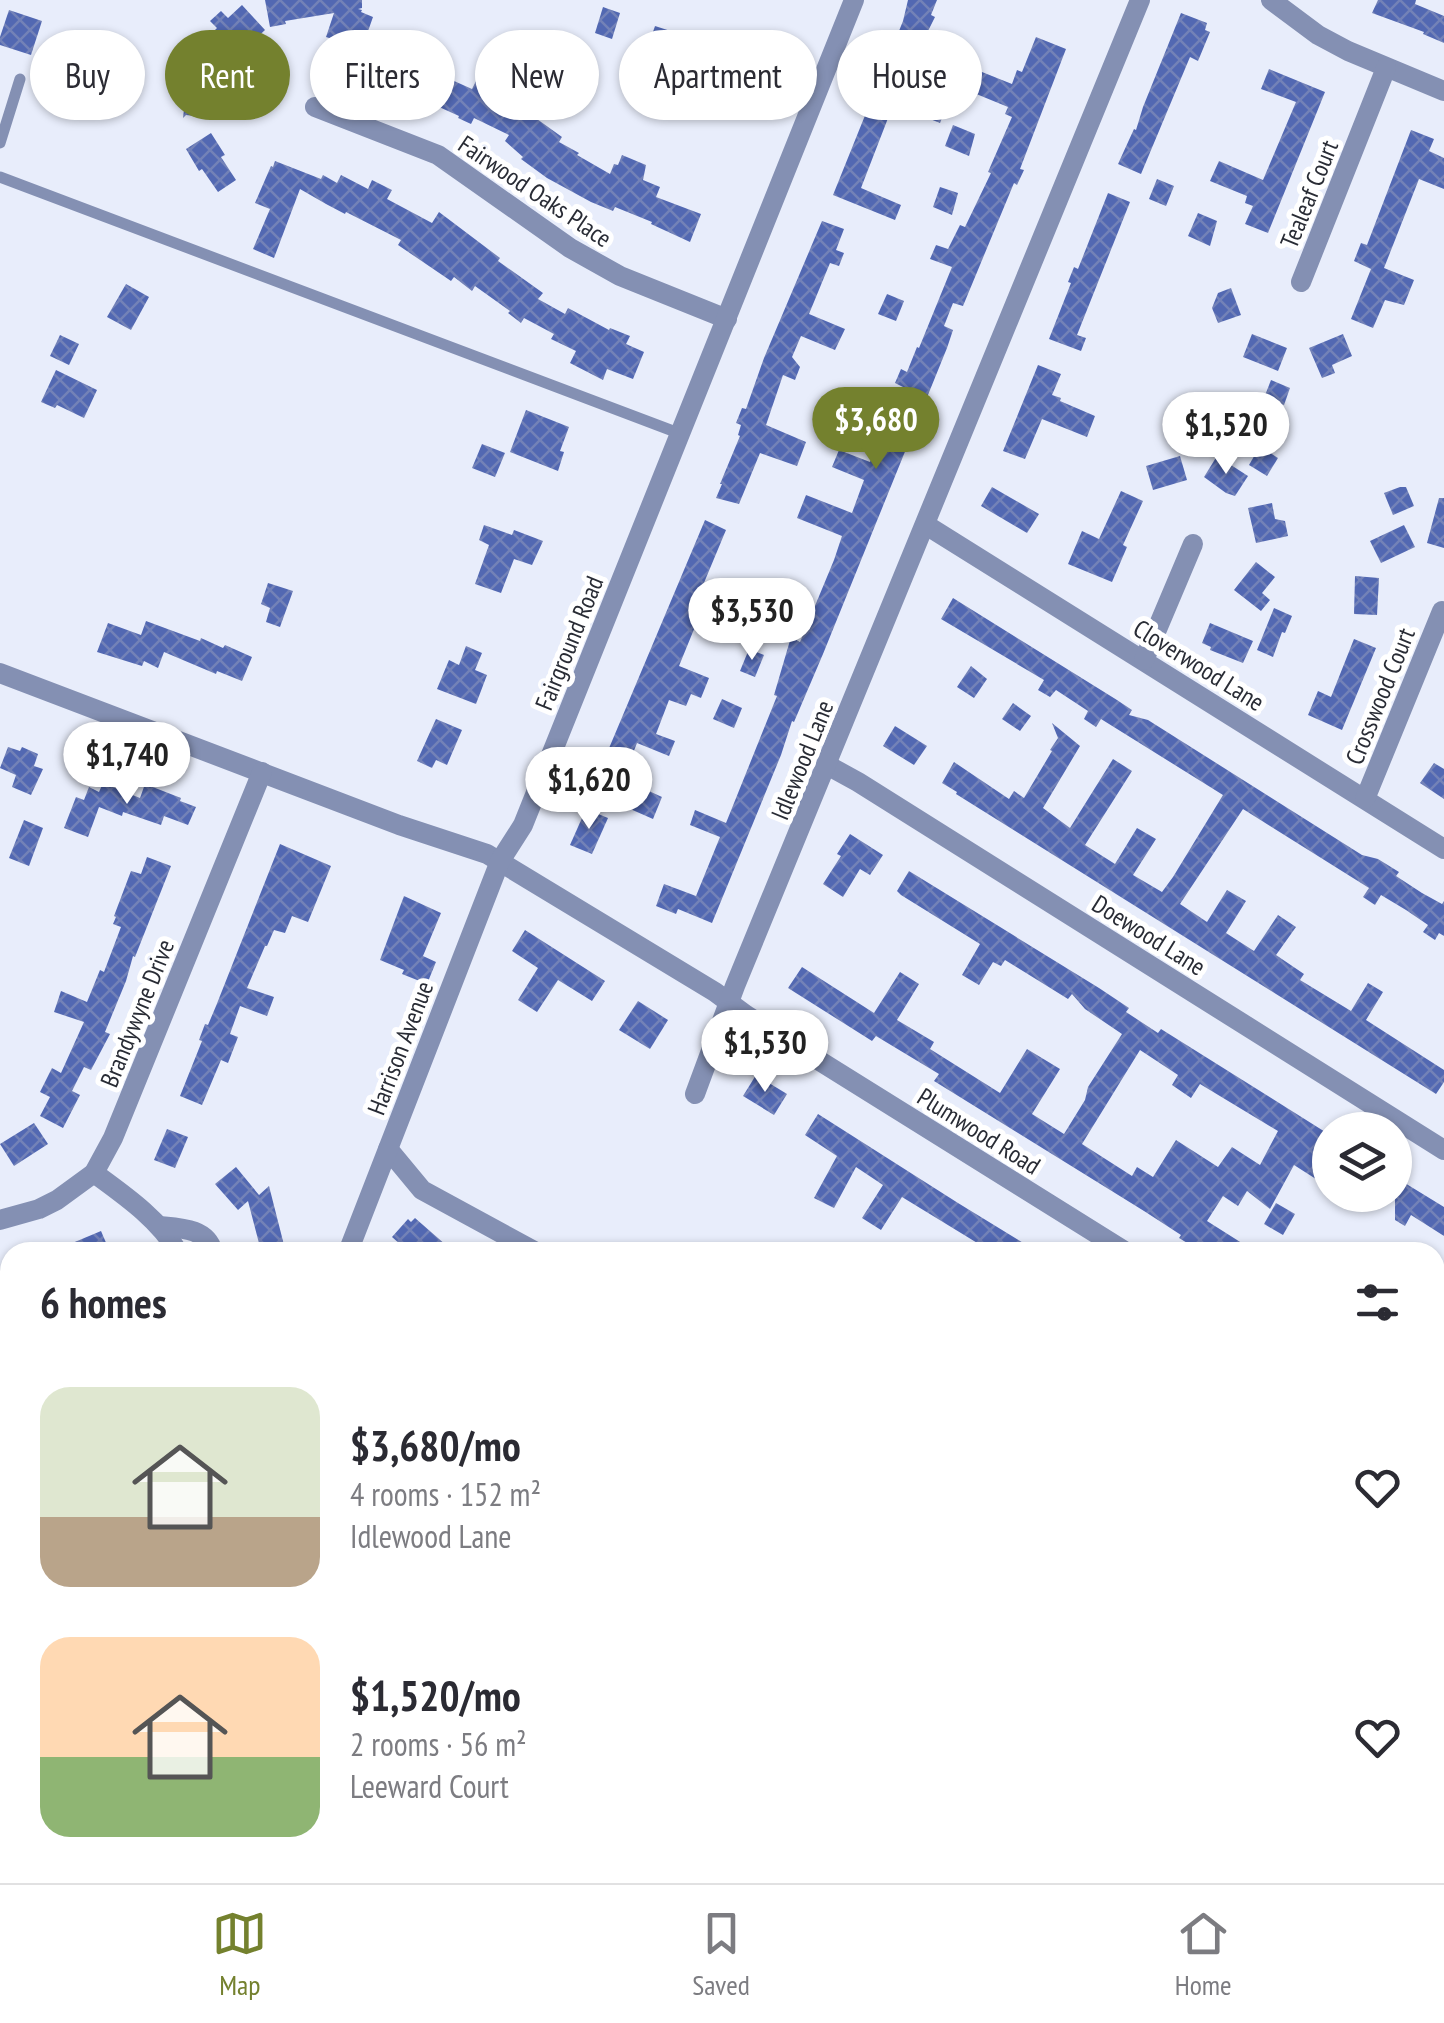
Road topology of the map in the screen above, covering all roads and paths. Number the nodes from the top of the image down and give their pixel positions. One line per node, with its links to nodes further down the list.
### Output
1 (854, 0): 11 (street, Fairground Road)
2 (1140, 0): 13 (street, Idlewood Lane)
3 (1270, 0): 4 (street)
4 (1386, 68): 6 (street); 10 (street, Tealeaf Court)
5 (20, 80): 8 (lane)
6 (1444, 91)
7 (350, 120): 11 (street, Fairwood Oaks Place)
8 (0, 144)
9 (0, 177): 12 (lane)
10 (1300, 282)
11 (727, 319): 12 (street, Fairground Road)
12 (681, 434): 22 (street, Fairground Road)
13 (926, 525): 16 (street, Cloverwood Lane); 18 (street, Idlewood Lane)
14 (1193, 544): 16 (street)
15 (1442, 612): 20 (street, Crosswood Court)
16 (1144, 660): 20 (street, Cloverwood Lane)
17 (0, 673): 19 (street)
18 (827, 765): 23 (street, Idlewood Lane); 26 (street, Doewood Lane)
19 (262, 772): 22 (street); 27 (street, Brandywyne Drive)
20 (1364, 799): 21 (street, Cloverwood Lane)
21 (1444, 848)
22 (500, 861): 23 (street, Plumwood Road); 25 (street, Harrison Avenue)
23 (730, 1002): 24 (street, Idlewood Lane); 34 (street, Plumwood Road)
24 (695, 1094)
25 (388, 1149): 32 (street, Harrison Avenue); 33 (street)
26 (1444, 1150)
27 (94, 1173): 28 (street, Brandywyne Drive); 29 (street)
28 (0, 1220)
29 (159, 1226): 30 (street); 31 (street)
30 (172, 1242)
31 (209, 1242)
32 (352, 1242)
33 (518, 1242)
34 (1110, 1242)

